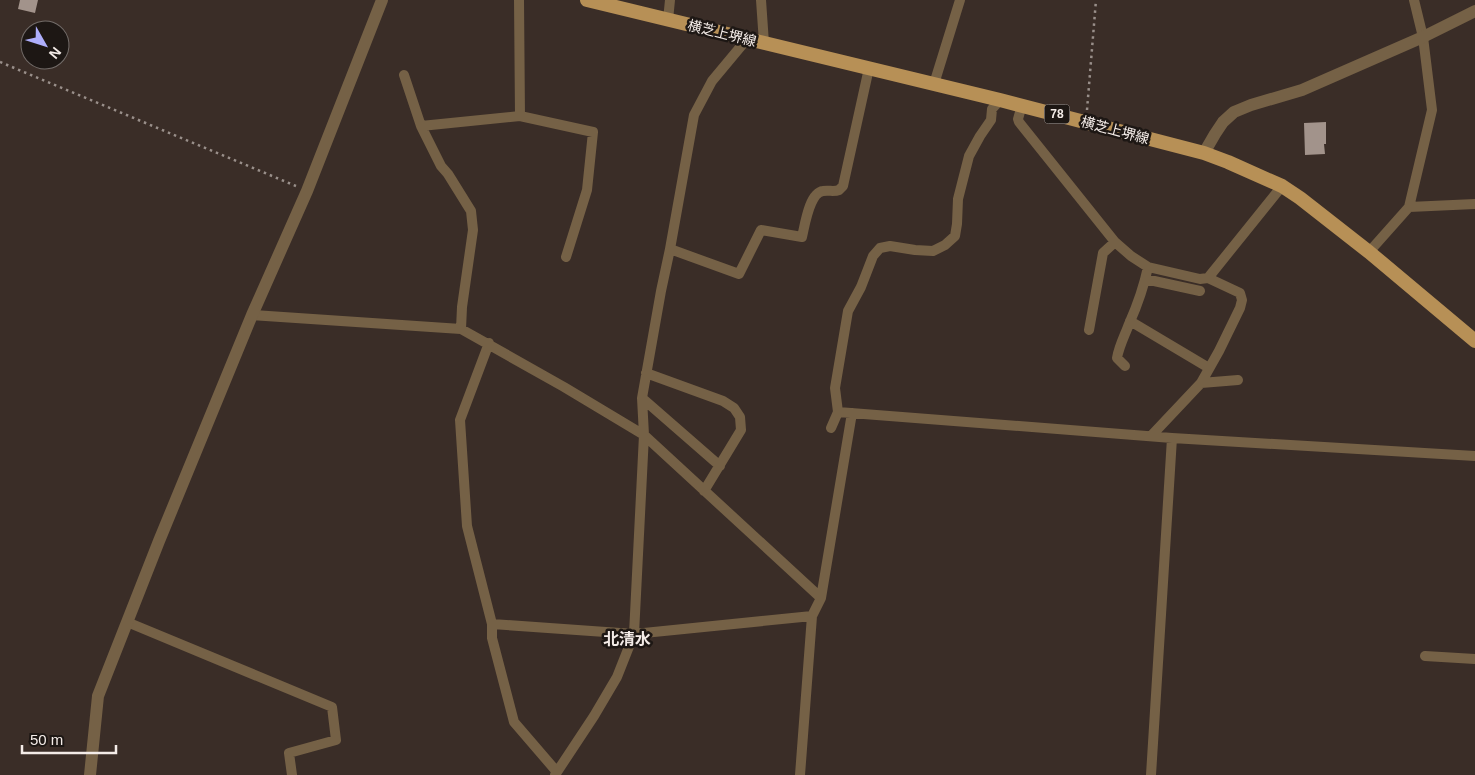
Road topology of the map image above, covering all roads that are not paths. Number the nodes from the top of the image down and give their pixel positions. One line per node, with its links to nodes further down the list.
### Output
1 (382, 0): 32 (street)
2 (519, 0): 18 (street)
3 (587, 0): 9 (main road, 横芝上堺線 / 78)
4 (670, 0): 9 (street)
5 (761, 0): 12 (street)
6 (960, 0): 15 (street)
7 (1414, 0): 10 (street)
8 (1475, 11): 10 (street)
9 (668, 20): 11 (main road, 横芝上堺線 / 78)
10 (1423, 37): 20 (street); 23 (street)
11 (746, 39): 12 (main road, 横芝上堺線 / 78); 25 (street)
12 (764, 43): 13 (main road, 横芝上堺線 / 78)
13 (869, 68): 15 (main road, 横芝上堺線 / 78); 25 (street)
14 (404, 75): 19 (street)
15 (934, 84): 16 (main road, 横芝上堺線 / 78)
16 (1000, 100): 17 (main road, 横芝上堺線 / 78); 44 (street)
17 (1022, 105): 20 (main road, 横芝上堺線 / 78); 24 (street)
18 (520, 116): 19 (street); 27 (street)
19 (421, 126): 34 (street)
20 (1204, 153): 21 (main road, 横芝上堺線 / 78)
21 (1282, 186): 26 (main road, 横芝上堺線 / 78); 29 (street)
22 (1475, 204): 23 (street)
23 (1409, 207): 26 (street)
24 (1115, 242): 28 (street); 35 (street)
25 (670, 250): 40 (street)
26 (1370, 252): 36 (main road, 横芝上堺線 / 78)
27 (566, 257)
28 (1148, 267): 29 (street); 30 (street)
29 (1208, 278): 39 (street)
30 (1146, 279): 31 (street); 33 (street)
31 (1200, 291)
32 (252, 315): 34 (street); 55 (street)
33 (1130, 322): 38 (street); 39 (street)
34 (461, 329): 37 (street)
35 (1089, 330)
36 (1475, 340)
37 (488, 344): 47 (street); 56 (street)
38 (1125, 366)
39 (1209, 368): 42 (street)
40 (646, 374): 43 (street); 51 (street)
41 (1238, 380): 42 (street)
42 (1201, 383): 48 (street)
43 (642, 398): 47 (street); 51 (street)
44 (838, 412): 45 (street); 46 (street)
45 (852, 413): 48 (street); 53 (street)
46 (831, 428)
47 (644, 436): 52 (street); 57 (street)
48 (1151, 436): 49 (street)
49 (1172, 438): 50 (street); 64 (street)
50 (1475, 456)
51 (720, 466): 52 (street)
52 (704, 491): 53 (street)
53 (821, 598): 54 (street)
54 (812, 616): 57 (street); 63 (street)
55 (127, 622): 61 (street); 62 (street)
56 (492, 624): 57 (street); 60 (street)
57 (634, 634): 60 (street)
58 (1426, 656): 59 (street)
59 (1475, 660)
60 (556, 773)
61 (90, 775)
62 (292, 775)
63 (800, 775)
64 (1151, 775)

